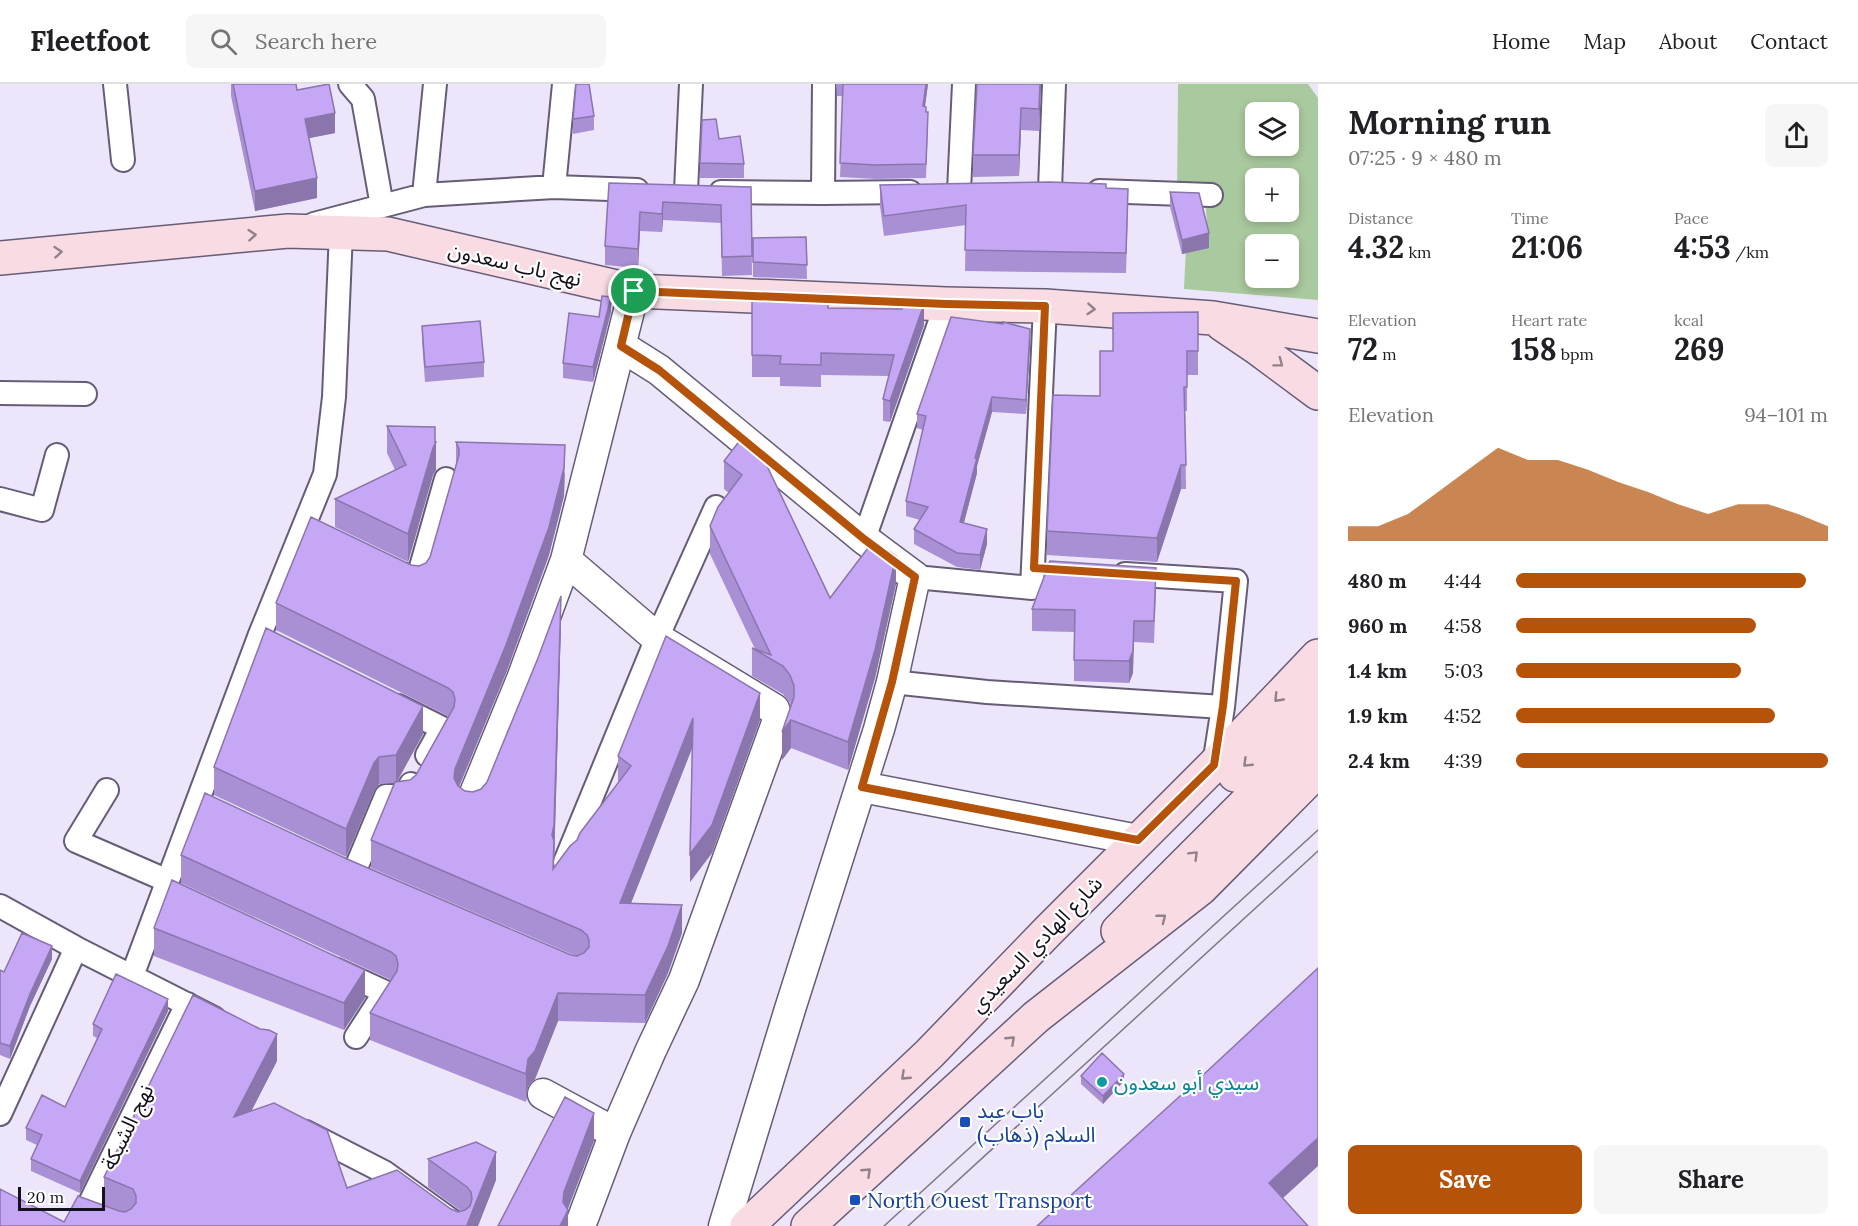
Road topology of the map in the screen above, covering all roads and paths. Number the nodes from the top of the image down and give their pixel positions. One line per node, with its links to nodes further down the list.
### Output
1 (115, 84): 9 (street)
2 (350, 84): 19 (street)
3 (435, 84): 17 (street)
4 (564, 84): 10 (street)
5 (691, 84): 14 (street)
6 (824, 84): 16 (street)
7 (964, 84): 15 (street)
8 (1053, 84): 12 (street)
9 (123, 159)
10 (554, 187): 14 (street); 17 (street)
11 (1027, 189): 12 (street)
12 (1050, 189): 18 (street)
13 (982, 190): 15 (street)
14 (668, 191): 16 (street)
15 (959, 191): 16 (street)
16 (823, 193)
17 (424, 195): 19 (street)
18 (1211, 195)
19 (382, 206): 20 (street)
20 (288, 231): 21 (main road, نهج باب سعدون); 22 (main road, نهج باب سعدون, one-way to 20)
21 (341, 232): 23 (main road, نهج باب سعدون); 36 (street)
22 (0, 258)
23 (634, 291): 24 (main road, نهج باب سعدون); 28 (street)
24 (946, 304): 25 (main road, نهج باب سعدون); 38 (street)
25 (1045, 306): 26 (main road, نهج باب سعدون, one-way to 26); 41 (street)
26 (1213, 318): 27 (main road, نهج باب سعدون); 30 (main road, one-way to 30)
27 (1318, 336)
28 (621, 346): 38 (street); 39 (street)
29 (0, 393): 31 (street)
30 (1318, 393)
31 (85, 394)
32 (57, 455): 34 (street)
33 (446, 479): 40 (street)
34 (0, 499)
35 (716, 507): 46 (street)
36 (304, 527): 37 (street); 45 (street)
37 (324, 537)
38 (864, 539): 44 (street)
39 (566, 560): 46 (street); 58 (street)
40 (386, 566)
41 (1034, 568): 42 (street); 44 (street)
42 (1058, 570)
43 (1105, 573): 52 (street)
44 (915, 577): 49 (street)
45 (259, 637): 47 (street); 57 (street)
46 (657, 638): 61 (street); 78 (street)
47 (280, 647)
48 (1318, 656): 54 (main road, شارع الهادي السعيدي, one-way to 54)
49 (892, 682): 52 (street); 55 (street)
50 (1318, 691): 74 (main road, one-way to 74)
51 (381, 698): 63 (street)
52 (1223, 706): 54 (street)
53 (1315, 743): 84 (main road, one-way to 53)
54 (1214, 765): 60 (main road, شارع الهادي السعيدي)
55 (862, 787): 60 (street); 82 (street)
56 (106, 790): 65 (street)
57 (197, 802): 59 (street); 65 (street)
58 (471, 803)
59 (218, 812)
60 (1138, 840): 74 (main road, شارع الهادي السعيدي)
61 (566, 862)
62 (332, 865): 63 (street)
63 (353, 875): 64 (street)
64 (374, 884)
65 (166, 885): 66 (street); 70 (street)
66 (186, 900)
67 (0, 906): 68 (street)
68 (76, 948): 70 (street); 76 (street)
69 (322, 963): 73 (street)
70 (132, 976): 71 (street)
71 (187, 1004): 72 (street); 80 (street, نهج الشبكة)
72 (237, 1029)
73 (356, 1037)
74 (928, 1054): 83 (main road, شارع الهادي السعيدي, one-way to 83)
75 (543, 1094): 78 (street)
76 (0, 1114)
77 (291, 1124): 79 (street)
78 (615, 1133): 81 (street)
79 (451, 1224)
80 (123, 1226)
81 (580, 1226)
82 (724, 1226)
83 (747, 1226)
84 (808, 1226)

